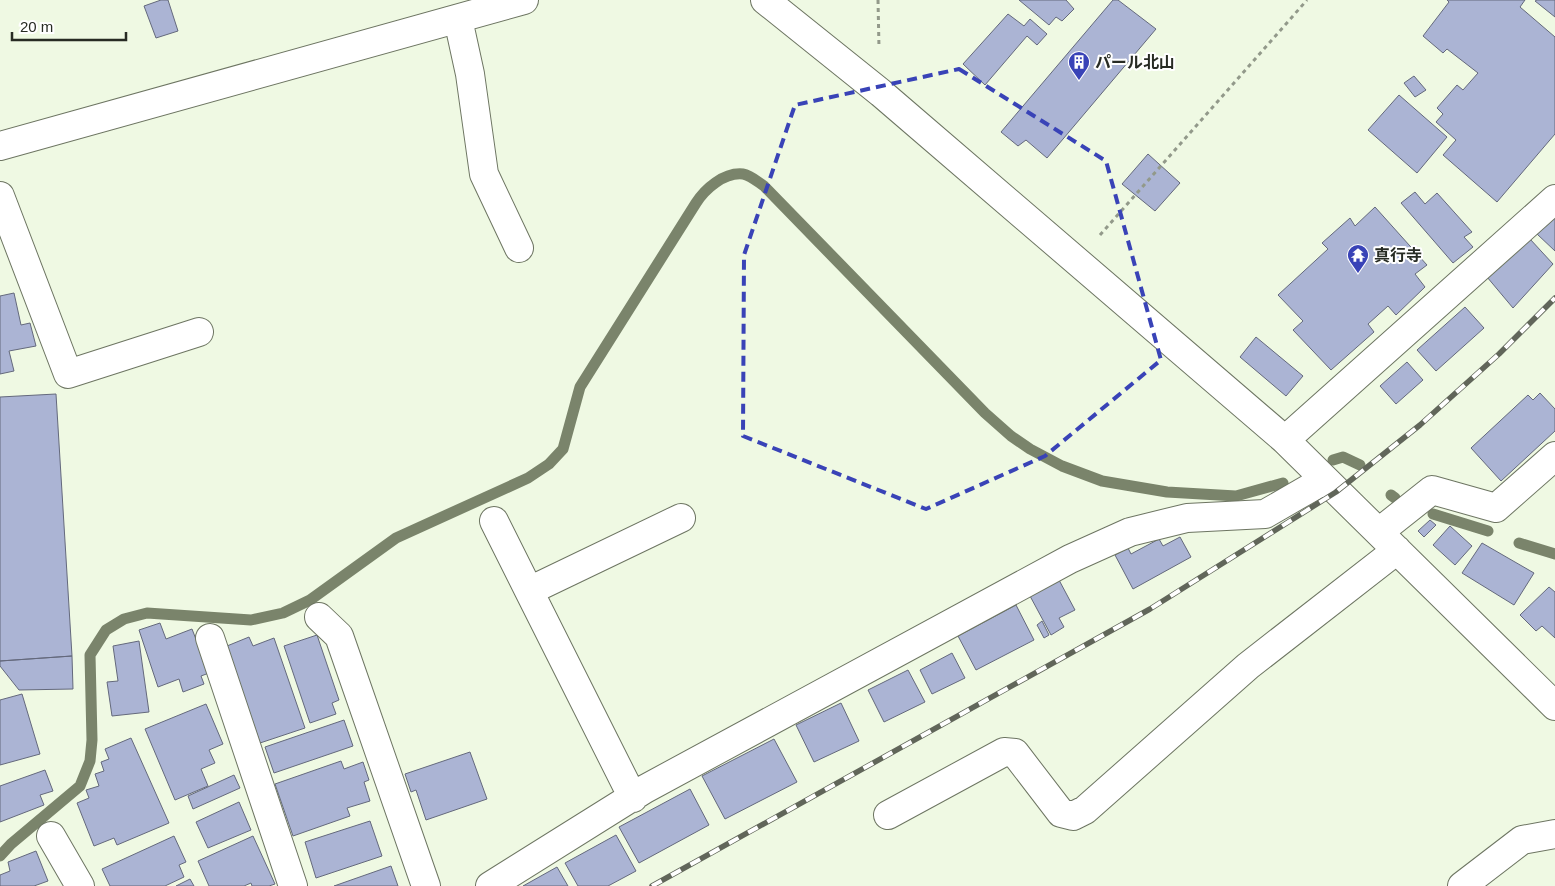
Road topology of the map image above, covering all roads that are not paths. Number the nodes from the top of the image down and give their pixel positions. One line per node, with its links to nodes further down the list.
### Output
1 (524, 0): 3 (street)
2 (765, 0): 9 (street)
3 (458, 19): 4 (street); 7 (street)
4 (0, 146)
5 (0, 196): 8 (street)
6 (1555, 199): 9 (street)
7 (518, 248)
8 (199, 332)
9 (1286, 440): 11 (street)
10 (1555, 456): 14 (street)
11 (1324, 480): 14 (street); 19 (street)
12 (681, 518): 15 (street)
13 (494, 521): 15 (street)
14 (1388, 541): 18 (street); 20 (street)
15 (529, 591): 19 (street)
16 (320, 617): 25 (street)
17 (210, 638): 24 (street)
18 (1555, 706)
19 (633, 798): 26 (street)
20 (888, 815)
21 (1555, 834): 27 (street)
22 (52, 836): 23 (street)
23 (80, 886)
24 (293, 886)
25 (426, 886)
26 (490, 886)
27 (1462, 886)

